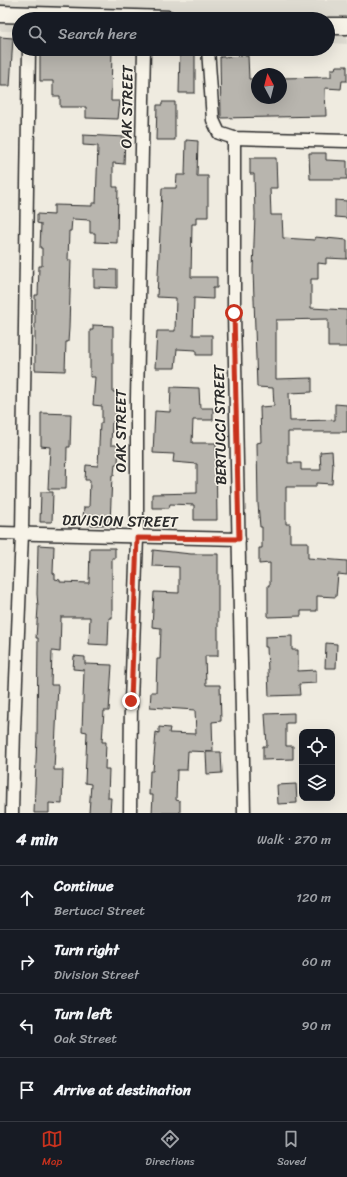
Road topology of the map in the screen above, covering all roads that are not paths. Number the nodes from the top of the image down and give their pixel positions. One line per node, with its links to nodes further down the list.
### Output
1 (0, 14): 2 (main road)
2 (12, 15)
3 (335, 26): 4 (main road)
4 (347, 26)
5 (29, 56): 11 (street)
6 (144, 56): 12 (street, OAK STREET)
7 (208, 56): 8 (street)
8 (234, 138): 9 (street); 13 (street, BERTUCCI STREET)
9 (347, 141)
10 (0, 533): 11 (street, DIVISION STREET)
11 (22, 534): 12 (street, DIVISION STREET); 14 (street)
12 (137, 538): 13 (street, DIVISION STREET); 15 (street, OAK STREET)
13 (239, 539): 16 (street, BERTUCCI STREET)
14 (12, 813)
15 (130, 813)
16 (244, 813)

